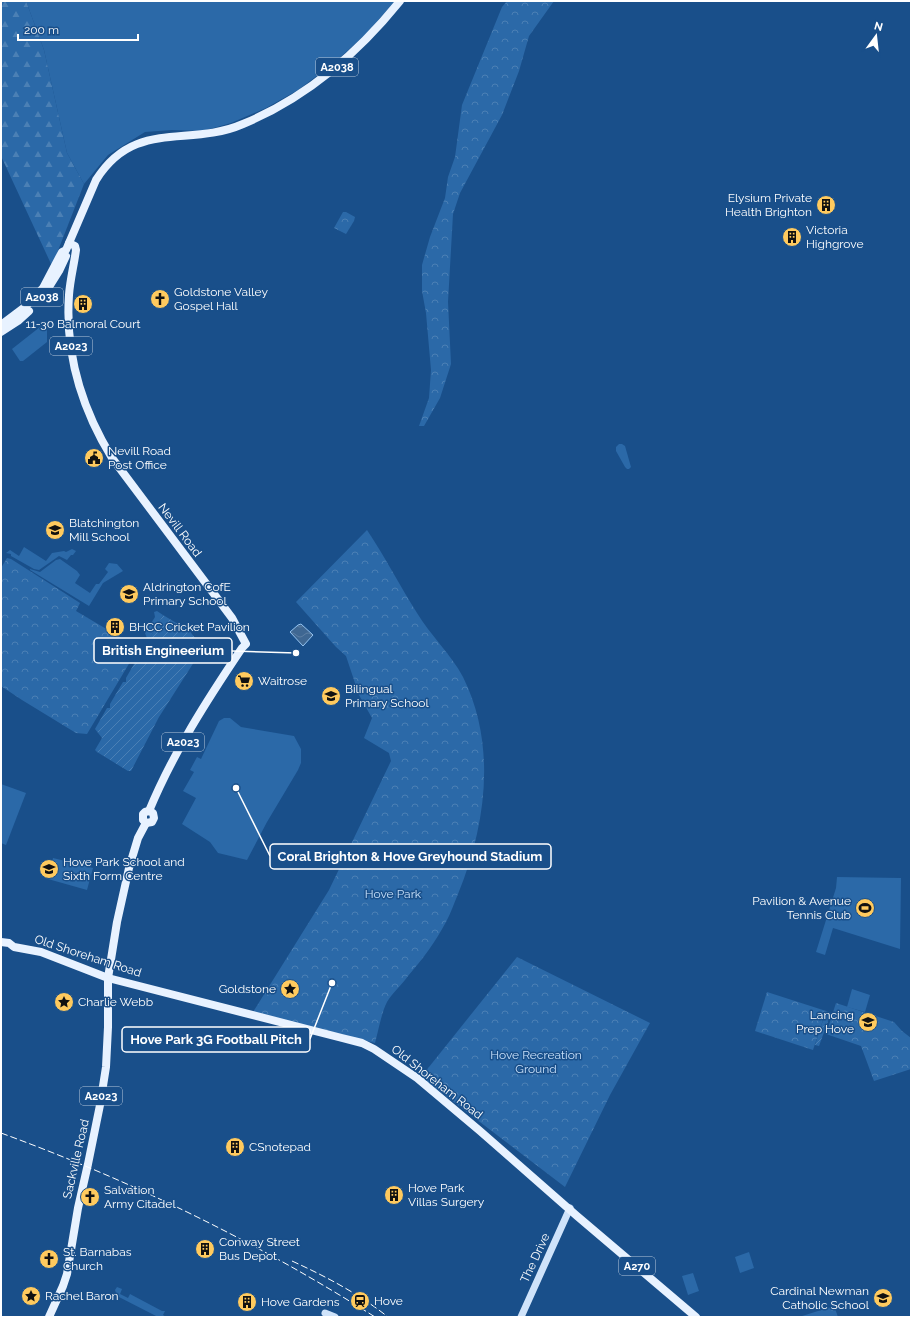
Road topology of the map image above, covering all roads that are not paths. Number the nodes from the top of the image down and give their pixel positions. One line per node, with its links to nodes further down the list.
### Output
1 (400, 1): 2 (main road, A2038)
2 (67, 247): 3 (main road, A2038); 9 (main road, Nevill Road / A2023)
3 (27, 309): 4 (main road, A2038); 5 (main road, A2038)
4 (1, 325)
5 (1, 332)
6 (1, 942): 7 (main road, Old Shoreham Road / A270)
7 (14, 946): 8 (main road, Old Shoreham Road / A270); 9 (main road, Old Shoreham Road / A270)
8 (1, 947)
9 (108, 978): 10 (main road, Old Shoreham Road / A270); 12 (main road, Sackville Road / A2023)
10 (570, 1208): 14 (main road, The Drive); 15 (main road, Old Shoreham Road / A270)
11 (325, 1313): 13 (main road)
12 (49, 1317)
13 (335, 1317)
14 (521, 1317)
15 (696, 1317)

